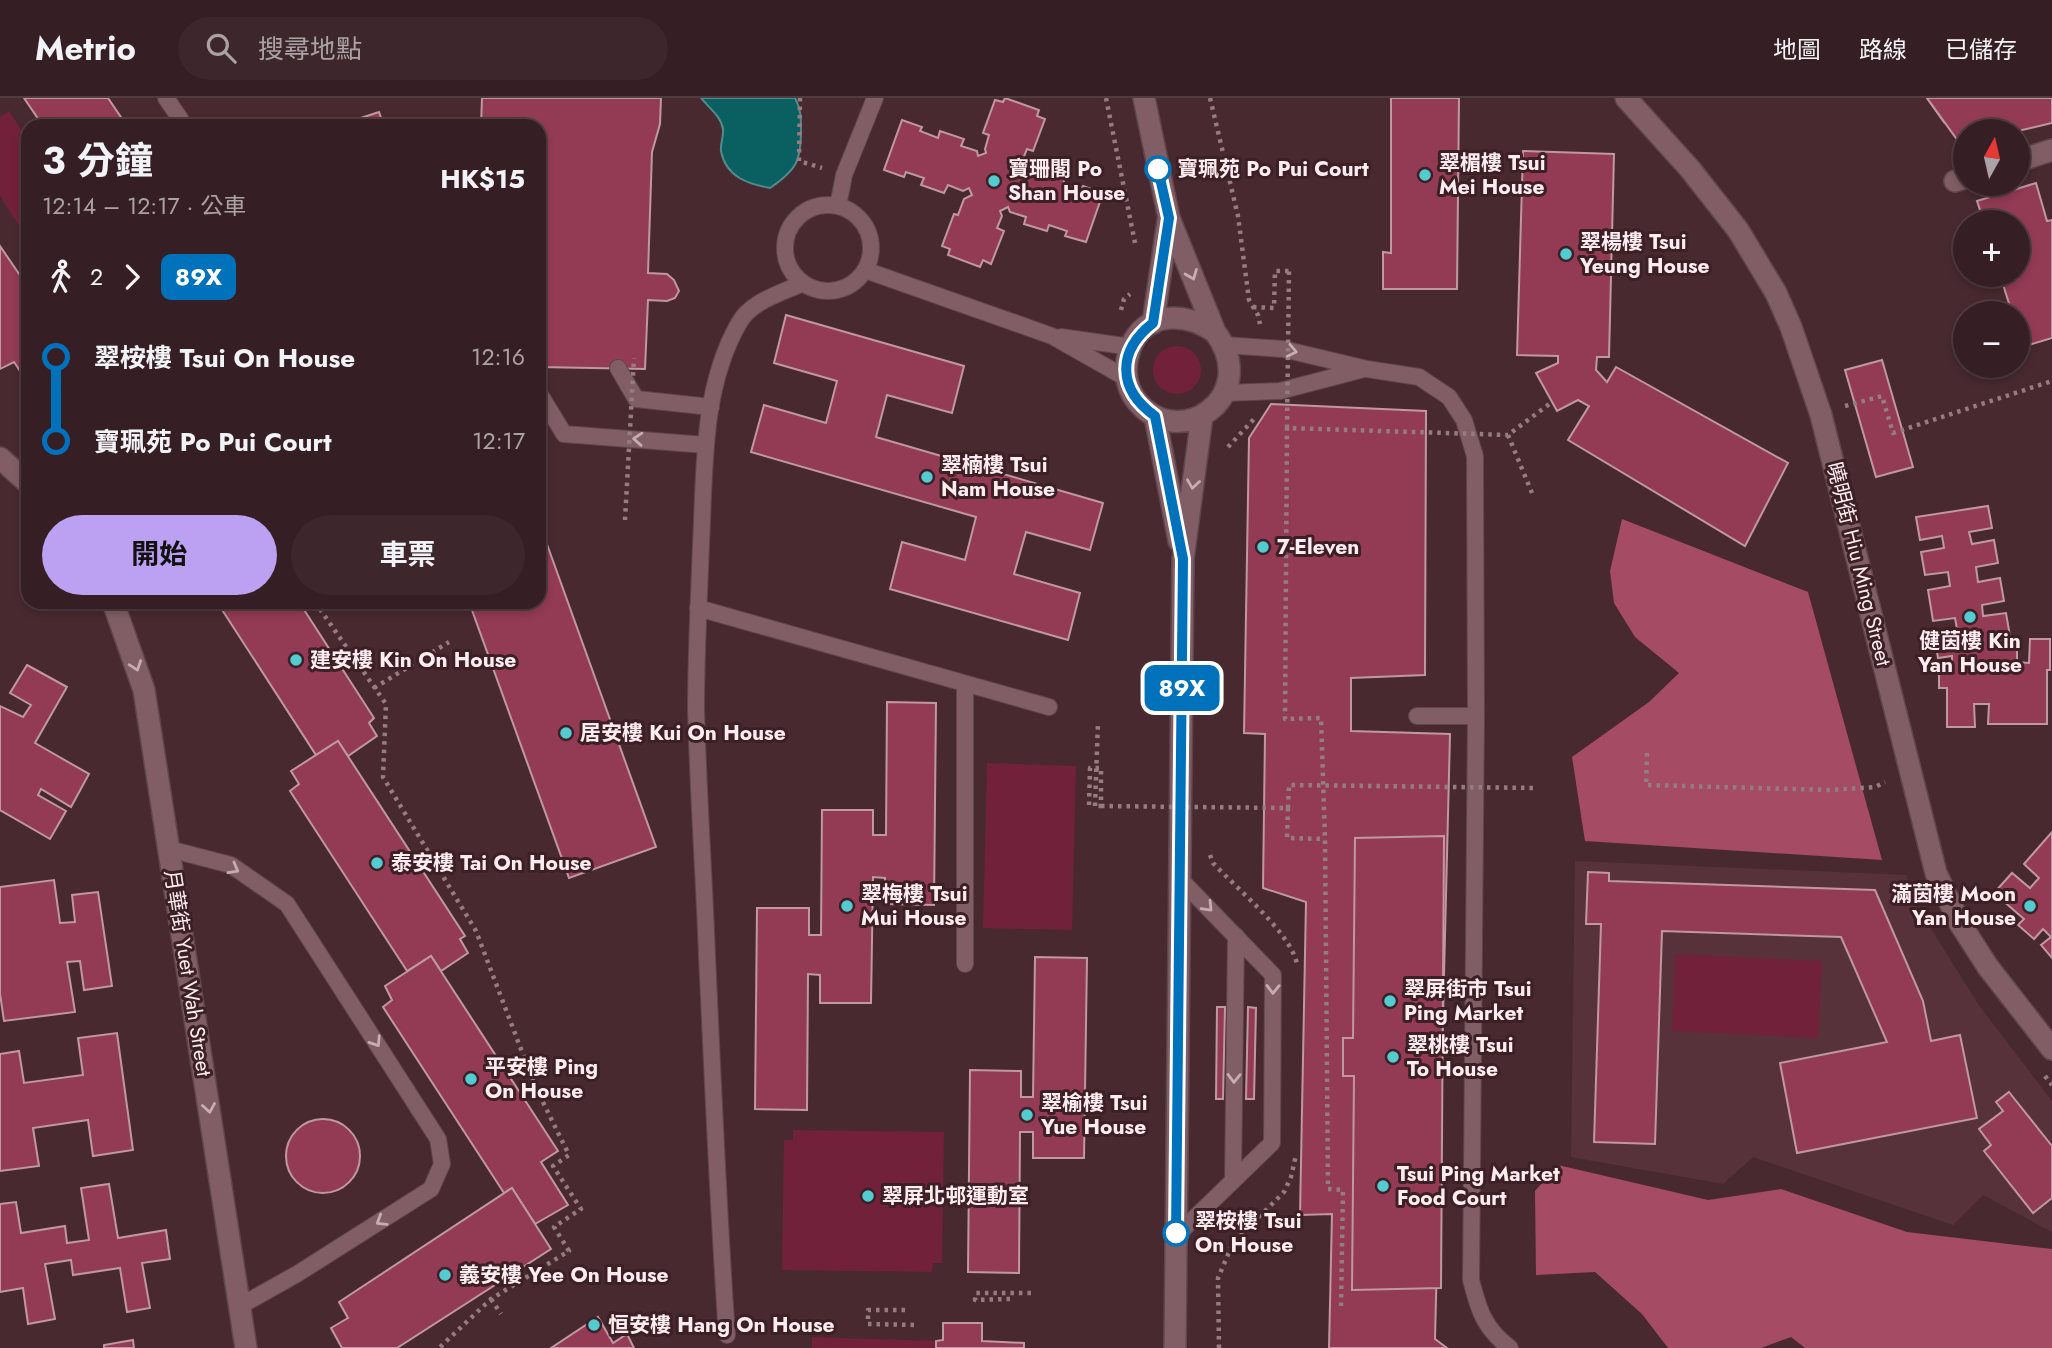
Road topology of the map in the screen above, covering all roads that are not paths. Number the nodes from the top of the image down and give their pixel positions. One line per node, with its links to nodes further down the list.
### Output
1 (166, 98): 5 (lane)
2 (875, 98): 8 (lane)
3 (1144, 98): 9 (street)
4 (1626, 98): 38 (street, 曉明街 Hiu Ming Street)
5 (180, 119)
6 (2052, 150): 7 (street)
7 (2030, 157)
8 (838, 206): 10 (lane); 11 (lane)
9 (1169, 218): 12 (street); 14 (street, one-way to 14)
10 (865, 270): 11 (lane); 13 (lane)
11 (803, 283): 21 (lane)
12 (1153, 323): 14 (street); 15 (street)
13 (1052, 336): 15 (lane); 18 (lane)
14 (1220, 339): 17 (lane, one-way to 17); 19 (street)
15 (1131, 347): 18 (street)
16 (618, 368): 21 (lane)
17 (1367, 369): 19 (lane); 33 (lane)
18 (1126, 378): 22 (street)
19 (1225, 393): 23 (street)
20 (546, 404): 24 (lane, one-way to 20)
21 (711, 407): 24 (lane)
22 (1155, 416): 23 (street); 27 (street)
23 (1202, 416): 27 (street, one-way to 27)
24 (706, 445): 28 (lane)
25 (0, 458): 26 (street)
26 (21, 477)
27 (1183, 559): 35 (street)
28 (698, 608): 30 (lane); 42 (lane)
29 (115, 609): 34 (street, 月華街 Yuet Wah Street, one-way to 34)
30 (965, 684): 31 (lane); 37 (lane)
31 (1049, 707)
32 (1417, 716): 33 (lane)
33 (1476, 716): 45 (lane)
34 (169, 849): 41 (street, 月華街 Yuet Wah Street, one-way to 41); 41 (lane, one-way to 41)
35 (1180, 879): 36 (lane, one-way to 36); 40 (street)
36 (1236, 936): 39 (lane, one-way to 39); 39 (lane, one-way to 39)
37 (965, 964)
38 (2052, 1049)
39 (1233, 1181): 40 (lane)
40 (1176, 1236): 44 (street)
41 (240, 1306): 43 (street, 月華街 Yuet Wah Street)
42 (727, 1335)
43 (246, 1348)
44 (1175, 1348)
45 (1510, 1348)

